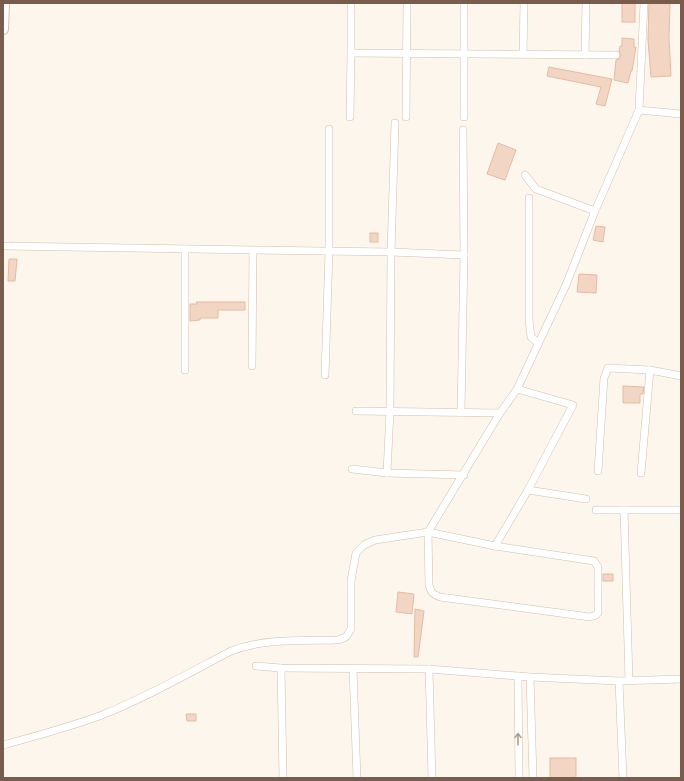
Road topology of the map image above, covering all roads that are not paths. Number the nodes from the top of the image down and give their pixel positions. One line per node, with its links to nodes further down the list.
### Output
1 (4, 3): 8 (street)
2 (351, 3): 9 (street)
3 (407, 3): 10 (street)
4 (464, 3): 11 (street)
5 (524, 3): 12 (street)
6 (586, 3): 13 (street)
7 (644, 3): 15 (street)
8 (3, 29)
9 (351, 53): 10 (street); 17 (street)
10 (407, 53): 11 (street); 18 (street)
11 (464, 54): 12 (street); 19 (street)
12 (523, 54): 13 (street)
13 (585, 55): 14 (street)
14 (616, 55)
15 (639, 110): 16 (street); 25 (street)
16 (681, 114)
17 (350, 117)
18 (406, 117)
19 (464, 118)
20 (395, 123): 30 (street)
21 (329, 129): 29 (street)
22 (463, 130): 31 (street)
23 (525, 176): 25 (street)
24 (529, 198): 32 (street)
25 (595, 211): 32 (street)
26 (3, 246): 27 (street)
27 (185, 249): 28 (street); 34 (street)
28 (253, 251): 29 (street); 33 (street)
29 (329, 251): 30 (street); 36 (street)
30 (391, 252): 31 (street); 40 (street)
31 (464, 255): 41 (street)
32 (538, 343): 38 (street)
33 (252, 366)
34 (185, 370)
35 (650, 370): 37 (street); 44 (street); 46 (street)
36 (325, 375)
37 (681, 376)
38 (517, 389): 42 (street); 48 (street)
39 (356, 411): 40 (street)
40 (390, 411): 41 (street); 45 (street)
41 (461, 412): 42 (street)
42 (500, 413): 47 (street)
43 (352, 469): 45 (street)
44 (598, 472)
45 (387, 473): 47 (street)
46 (641, 473)
47 (464, 475): 53 (street)
48 (528, 490): 49 (street); 54 (street)
49 (586, 499)
50 (596, 510): 51 (street)
51 (624, 510): 52 (street); 62 (street)
52 (681, 510)
53 (428, 532): 54 (street); 54 (street); 64 (street)
54 (495, 546)
55 (256, 666): 56 (street)
56 (281, 668): 57 (street); 65 (street)
57 (353, 669): 58 (street); 66 (street)
58 (429, 669): 59 (street); 67 (street)
59 (518, 676): 60 (street); 68 (street, one-way to 59)
60 (530, 677): 63 (street); 69 (street)
61 (681, 679): 62 (street)
62 (629, 680): 63 (street)
63 (619, 681): 70 (street)
64 (3, 745)
65 (283, 778)
66 (357, 778)
67 (432, 778)
68 (519, 778)
69 (533, 778)
70 (623, 778)

